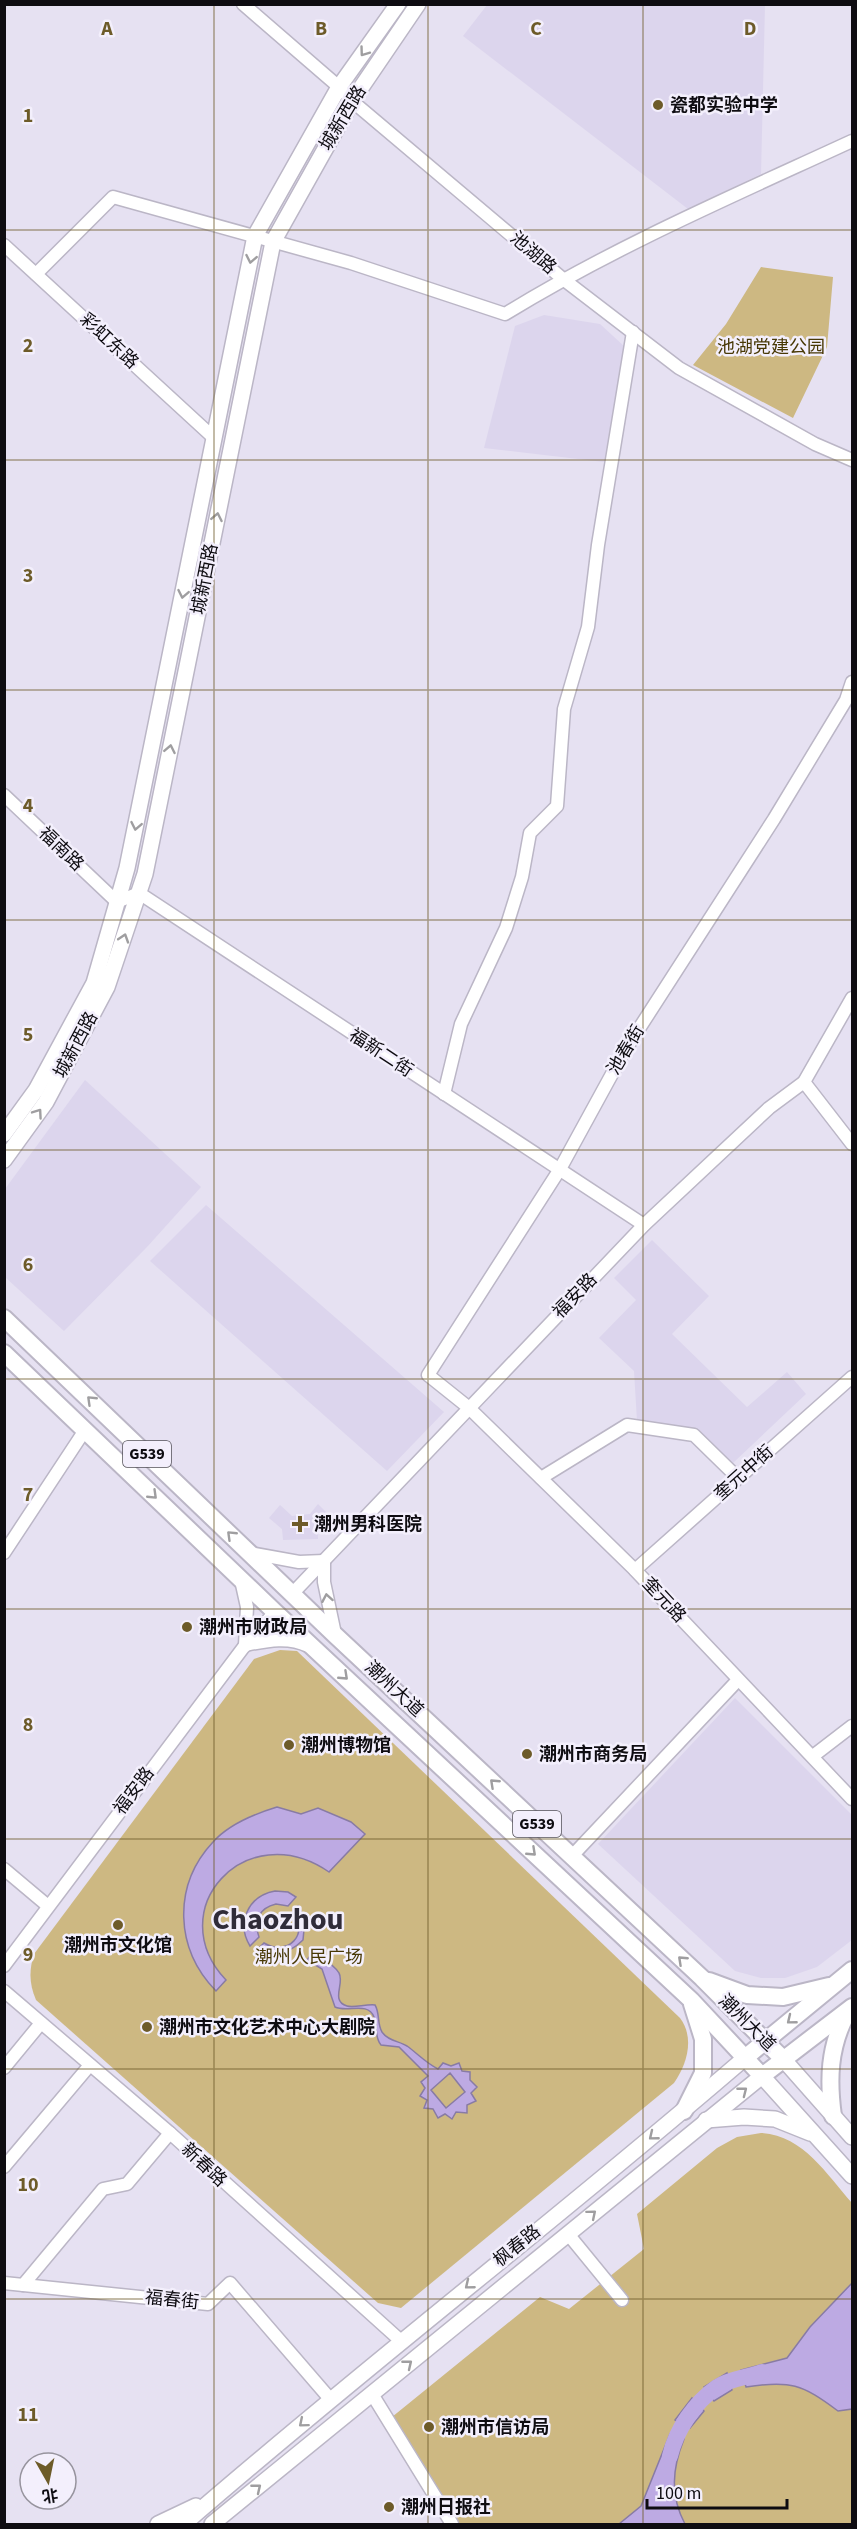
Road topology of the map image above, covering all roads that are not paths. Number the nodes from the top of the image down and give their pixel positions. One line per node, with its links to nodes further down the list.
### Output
1 (243, 4): 4 (street, 池湖路)
2 (398, 4): 4 (main road, 城新西路, one-way to 4)
3 (418, 4): 5 (main road, 城新西路)
4 (339, 87): 5 (street, 池湖路); 7 (main road, 城新西路)
5 (352, 101): 8 (main road, 城新西路); 11 (street, 池湖路)
6 (852, 141): 11 (street)
7 (255, 236): 8 (street); 10 (street); 13 (main road, 城新西路, one-way to 13)
8 (273, 242): 11 (street); 17 (main road, 城新西路, one-way to 8)
9 (4, 245): 10 (street, 彩虹东路)
10 (36, 274): 13 (street, 彩虹东路)
11 (563, 279): 12 (street, 池湖路)
12 (633, 332): 14 (street, 池湖路); 21 (street)
13 (214, 438): 18 (main road, 城新西路, one-way to 18)
14 (852, 460)
15 (852, 682): 25 (street, 池春街)
16 (4, 795): 18 (street, 福南路)
17 (139, 893): 18 (street); 21 (street, 福新二街); 24 (main road, 城新西路, one-way to 17)
18 (117, 902): 22 (main road, 城新西路)
19 (852, 998): 20 (street, 福安路)
20 (804, 1082): 23 (street); 26 (street, 福安路)
21 (444, 1094): 25 (street, 福新二街)
22 (4, 1134)
23 (852, 1144)
24 (4, 1160)
25 (560, 1169): 26 (street, 福新二街); 30 (street, 池春街)
26 (645, 1225): 30 (street, 福安路)
27 (4, 1318): 35 (highway, 潮州大道 / G539, one-way to 27)
28 (4, 1353): 31 (highway, 潮州大道 / G539)
29 (852, 1377): 33 (street, 奎元中街)
30 (468, 1407): 32 (street, 奎元路); 36 (street, 福安路)
31 (85, 1430): 34 (street); 38 (highway, 潮州大道 / G539, one-way to 38)
32 (541, 1478): 33 (street); 37 (street, 奎元路)
33 (738, 1478): 37 (street, 奎元中街)
34 (4, 1553)
35 (250, 1553): 36 (street); 39 (highway, 潮州大道 / G539)
36 (324, 1561): 39 (street, 福安路); 41 (street, one-way to 36)
37 (635, 1570): 44 (street, 奎元路)
38 (240, 1579): 40 (highway, 潮州大道 / G539); 42 (street)
39 (292, 1594): 41 (highway, 潮州大道 / G539)
40 (271, 1616): 42 (street, 福安路); 43 (highway, 潮州大道 / G539)
41 (336, 1635): 48 (highway, 潮州大道 / G539, one-way to 41)
42 (245, 1645): 43 (street); 50 (street, 福安路)
43 (314, 1649): 56 (highway, 潮州大道 / G539, one-way to 56)
44 (738, 1680): 46 (street, 奎元路); 48 (street)
45 (852, 1726): 46 (street)
46 (813, 1756): 47 (street, 奎元路)
47 (852, 1799)
48 (572, 1856): 53 (highway, 潮州大道 / G539, one-way to 48)
49 (4, 1869): 50 (street)
50 (48, 1906): 51 (street, 福安路)
51 (4, 1966)
52 (852, 1970): 54 (highway, 枫春路)
53 (702, 1978): 54 (highway); 59 (highway, 潮州大道 / G539)
54 (833, 1985): 59 (highway, 枫春路, one-way to 59)
55 (4, 1991): 58 (street, 新春路)
56 (691, 2000): 60 (highway, 潮州大道 / G539); 65 (highway)
57 (851, 2008): 61 (highway, 枫春路); 66 (highway)
58 (41, 2023): 62 (street, 新春路); 63 (street)
59 (766, 2040): 60 (highway, 枫春路); 61 (highway, 潮州大道 / G539)
60 (746, 2057): 64 (highway, 潮州大道 / G539); 65 (main road, 枫春路)
61 (783, 2060): 64 (highway, 枫春路); 66 (main road)
62 (90, 2065): 68 (street, 新春路); 71 (street)
63 (4, 2068)
64 (762, 2076): 67 (main road, 枫春路, one-way to 64); 69 (main road)
65 (684, 2111): 77 (main road, 枫春路, one-way to 77)
66 (833, 2116): 70 (main road)
67 (705, 2120): 69 (main road); 73 (main road, 枫春路, one-way to 67)
68 (170, 2133): 75 (street); 77 (street, 新春路)
69 (815, 2135): 72 (main road)
70 (852, 2137)
71 (4, 2167)
72 (852, 2176)
73 (568, 2234): 76 (street); 78 (main road, 枫春路, one-way to 73)
74 (4, 2283): 75 (street, 福春街)
75 (23, 2285): 79 (street, 福春街)
76 (622, 2300)
77 (401, 2342): 79 (main road, 枫春路)
78 (372, 2394): 83 (main road, 枫春路, one-way to 78); 84 (street)
79 (331, 2400): 80 (main road, 枫春路, one-way to 80)
80 (215, 2497): 81 (main road); 82 (main road, 枫春路)
81 (158, 2524)
82 (184, 2524)
83 (212, 2524)
84 (452, 2524)

